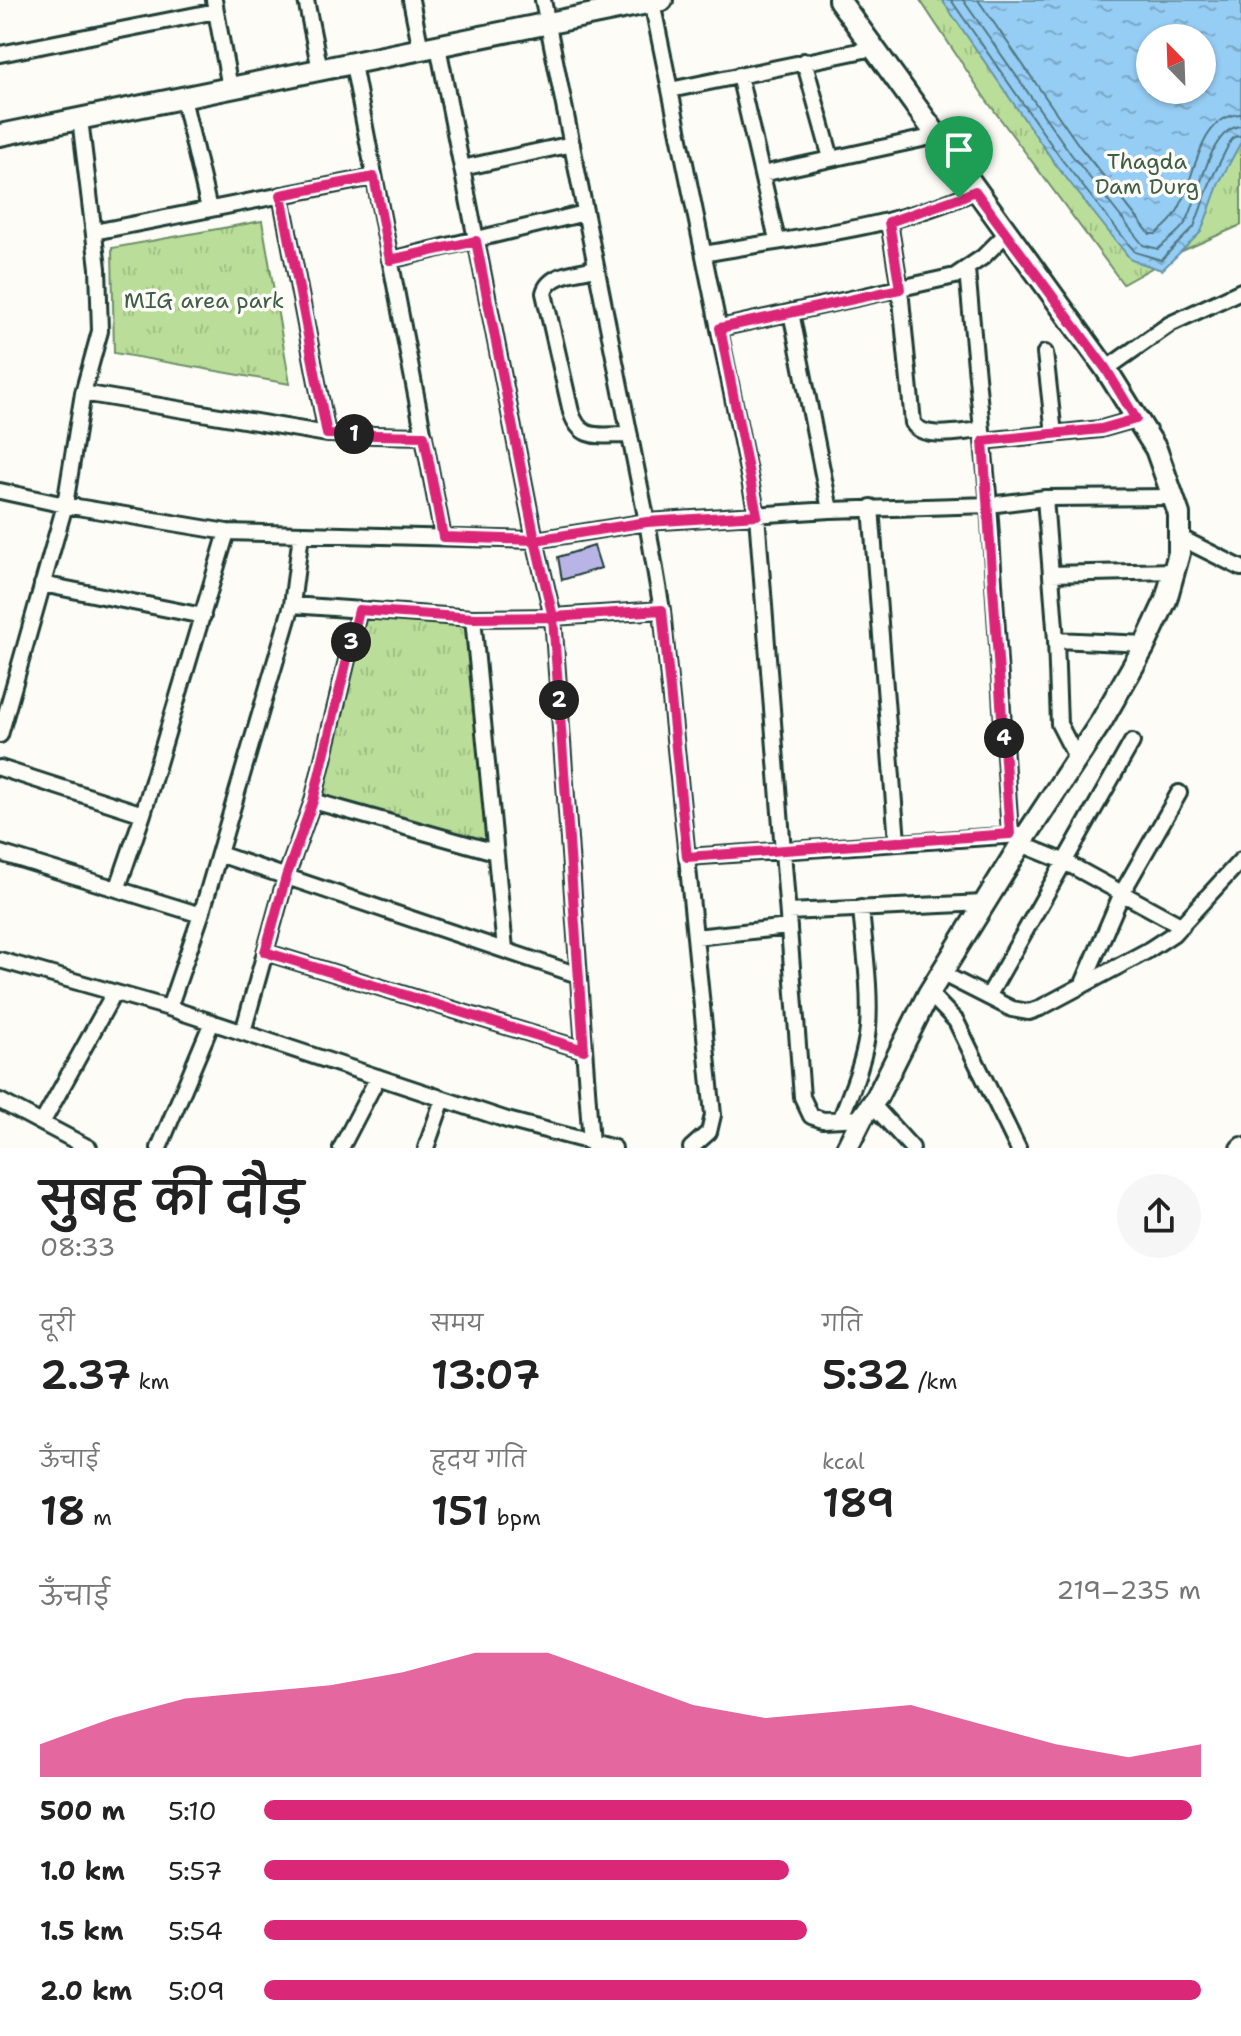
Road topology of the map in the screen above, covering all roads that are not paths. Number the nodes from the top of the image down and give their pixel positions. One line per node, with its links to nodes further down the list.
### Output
1 (306, 0): 14 (street)
2 (411, 0): 9 (street)
3 (543, 0): 8 (street)
4 (839, 0): 10 (street)
5 (657, 1): 6 (street); 17 (street)
6 (628, 3): 8 (street)
7 (215, 6): 11 (street); 16 (street)
8 (547, 23): 9 (street); 22 (street)
9 (429, 48): 13 (street); 24 (street)
10 (874, 48): 12 (street); 21 (street)
11 (0, 54)
12 (804, 61): 15 (street); 23 (street)
13 (353, 64): 14 (street); 26 (street)
14 (320, 70): 16 (street)
15 (739, 75): 17 (street); 25 (street)
16 (230, 88): 18 (street)
17 (670, 90): 36 (street)
18 (183, 98): 19 (street); 29 (street)
19 (80, 119): 20 (street); 32 (street)
20 (0, 135)
21 (936, 136): 23 (street); 27 (street)
22 (572, 144): 24 (street); 30 (street)
23 (831, 158): 25 (street)
24 (462, 168): 35 (street)
25 (762, 174): 34 (street)
26 (374, 177): 28 (street); 37 (street)
27 (975, 191): 31 (street); 33 (street)
28 (281, 195): 29 (street); 48 (street)
29 (209, 209): 32 (street)
30 (585, 213): 35 (street); 38 (street)
31 (889, 222): 34 (street); 40 (street)
32 (94, 232): 46 (street)
33 (1006, 234): 39 (street); 45 (street)
34 (777, 240): 36 (street)
35 (476, 241): 37 (street); 66 (street)
36 (704, 254): 43 (street)
37 (390, 260): 52 (street)
38 (596, 268): 50 (street); 50 (street)
39 (967, 270): 40 (street); 51 (street)
40 (900, 289): 42 (street); 51 (street)
41 (1241, 291): 45 (street)
42 (791, 312): 43 (street); 59 (street)
43 (720, 328): 60 (street)
44 (1045, 353): 49 (street)
45 (1106, 369): 47 (street)
46 (83, 393): 48 (street); 56 (street)
47 (1136, 419): 49 (street); 54 (street)
48 (327, 434): 52 (street)
49 (1054, 434): 51 (street)
50 (630, 435): 61 (street)
51 (982, 435): 57 (street)
52 (424, 436): 64 (street)
53 (0, 491): 56 (street)
54 (1174, 497): 55 (street); 65 (street)
55 (1045, 498): 57 (street); 69 (street)
56 (65, 505): 62 (street); 70 (street)
57 (989, 505): 58 (street); 86 (street)
58 (871, 507): 59 (street); 87 (street)
59 (830, 510): 60 (street)
60 (757, 515): 61 (street); 88 (street)
61 (647, 522): 66 (street); 73 (street)
62 (227, 532): 63 (street); 74 (street)
63 (301, 534): 64 (street); 71 (street)
64 (443, 537): 66 (street)
65 (1179, 537): 67 (street); 68 (street)
66 (535, 540): 75 (street)
67 (1241, 568)
68 (1174, 571): 69 (street); 78 (street)
69 (1051, 574): 77 (street)
70 (42, 584): 74 (street); 79 (street)
71 (292, 605): 72 (street); 91 (street)
72 (359, 610): 76 (street); 84 (street)
73 (662, 610): 75 (street); 92 (street)
74 (203, 616): 85 (street)
75 (553, 617): 76 (street); 108 (street)
76 (473, 618): 89 (street)
77 (1056, 640): 78 (street); 81 (street)
78 (1146, 644): 81 (street)
79 (0, 735)
80 (1132, 742): 94 (street)
81 (1077, 759): 86 (street)
82 (0, 768): 85 (street)
83 (1179, 793): 97 (street)
84 (313, 801): 89 (street); 95 (street)
85 (143, 814): 96 (street)
86 (1019, 838): 87 (street); 94 (street); 98 (street)
87 (897, 842): 88 (street)
88 (783, 850): 92 (street); 101 (street)
89 (495, 852): 104 (street)
90 (0, 853): 96 (street)
91 (219, 854): 95 (street); 100 (street)
92 (687, 857): 103 (street)
93 (1241, 860): 102 (street)
94 (1063, 861): 97 (street); 112 (street)
95 (286, 877): 104 (street); 105 (street)
96 (118, 887): 100 (street)
97 (1122, 893): 102 (street); 109 (street)
98 (984, 903): 99 (street); 107 (street)
99 (861, 908): 101 (street); 120 (street)
100 (201, 915): 113 (street)
101 (788, 920): 103 (street); 120 (street)
102 (1182, 926): 109 (street)
103 (695, 937): 128 (street)
104 (505, 949): 108 (street)
105 (265, 952): 115 (street); 116 (street)
106 (0, 960): 110 (street)
107 (941, 973): 111 (street); 112 (street)
108 (578, 975): 116 (street)
109 (1082, 986): 112 (street)
110 (114, 993): 113 (street); 121 (street)
111 (929, 993): 120 (street); 131 (street)
112 (989, 995)
113 (169, 1008): 114 (street)
114 (212, 1022): 115 (street); 124 (street)
115 (243, 1032): 117 (street)
116 (584, 1050): 122 (street)
117 (378, 1077): 118 (street); 125 (street)
118 (443, 1099): 122 (street); 126 (street)
119 (0, 1101): 121 (street)
120 (858, 1113): 129 (street); 130 (street)
121 (42, 1123): 123 (street)
122 (591, 1144): 127 (street)
123 (89, 1148)
124 (159, 1148)
125 (341, 1148)
126 (426, 1148)
127 (614, 1148)
128 (691, 1148)
129 (847, 1148)
130 (912, 1148)
131 (1018, 1148)

